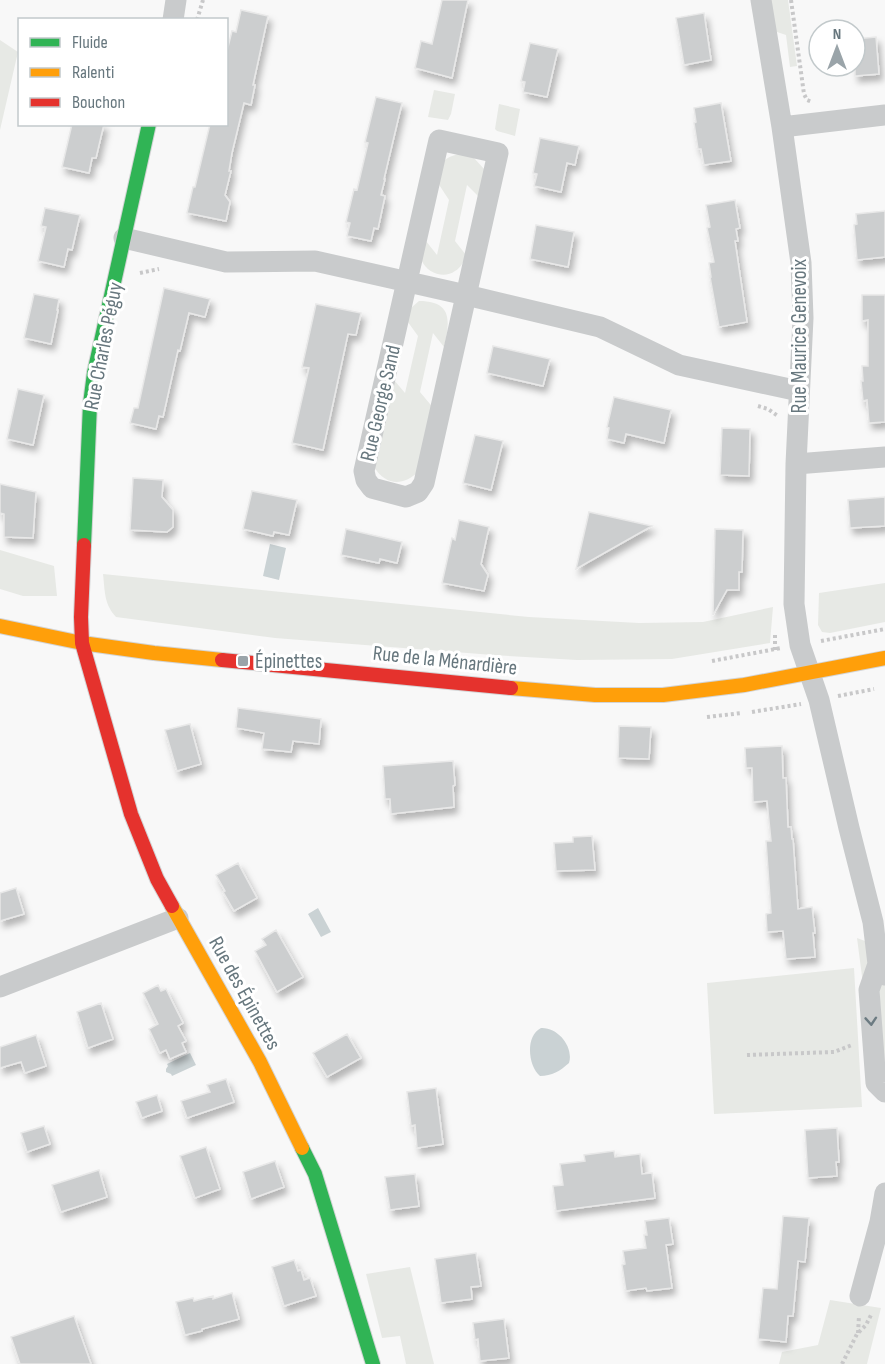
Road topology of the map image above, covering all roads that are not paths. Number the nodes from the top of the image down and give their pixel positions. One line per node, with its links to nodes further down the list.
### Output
1 (176, 0): 3 (street)
2 (761, 0): 6 (street, Rue Maurice Genevoix)
3 (173, 18)
4 (885, 115): 6 (street)
5 (149, 126): 7 (street, Rue Charles Péguy)
6 (782, 127): 10 (street, Rue Maurice Genevoix)
7 (124, 238): 8 (street); 14 (street, Rue Charles Péguy)
8 (407, 282): 9 (street); 9 (street, Rue George Sand); 9 (street, Rue George Sand)
9 (466, 295): 10 (street)
10 (799, 391): 12 (street, Rue Maurice Genevoix)
11 (885, 457): 12 (street)
12 (796, 464): 16 (street, Rue Maurice Genevoix)
13 (0, 626): 14 (street, Rue de la Ménardière)
14 (82, 643): 16 (street, Rue de la Ménardière); 17 (street, Rue des Épinettes)
15 (885, 658): 16 (street, Rue de la Ménardière)
16 (810, 673): 18 (street, Rue Maurice Genevoix)
17 (178, 918): 19 (street); 23 (street, Rue des Épinettes)
18 (882, 970): 20 (street, one-way to 20)
19 (0, 987)
20 (885, 1092)
21 (885, 1193): 22 (street)
22 (868, 1301)
23 (373, 1364)

